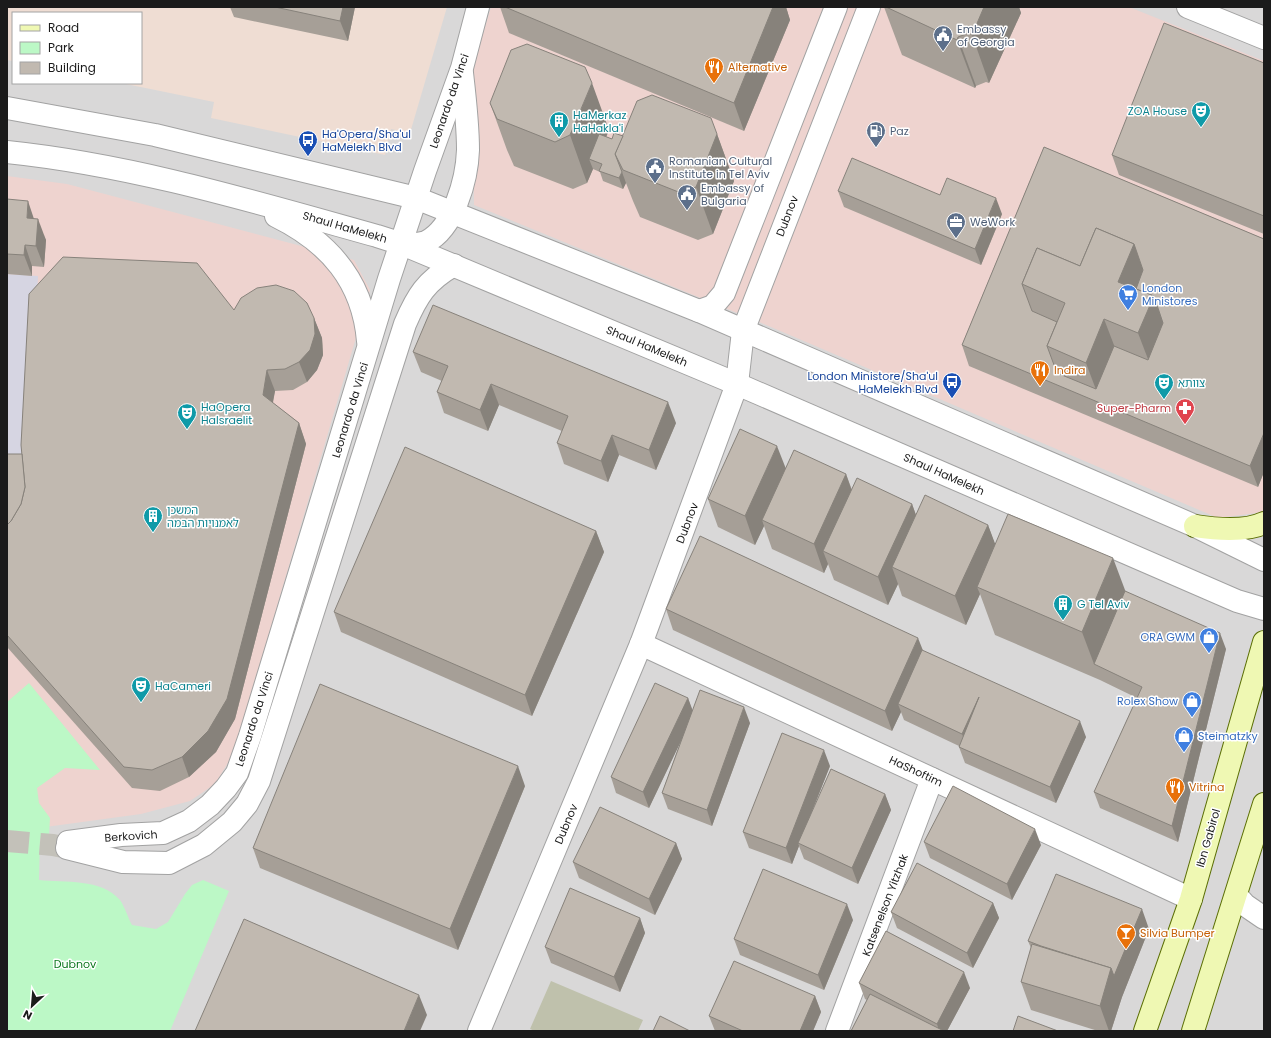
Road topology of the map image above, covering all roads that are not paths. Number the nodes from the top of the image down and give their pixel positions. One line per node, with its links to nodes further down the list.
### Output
1 (478, 7): 6 (street, Leonardo da Vinci)
2 (836, 7): 14 (street)
3 (869, 7): 15 (street, Dubnov)
4 (1190, 8): 5 (street)
5 (1264, 38)
6 (462, 68): 10 (street, Leonardo da Vinci); 11 (street)
7 (7, 108): 10 (street)
8 (7, 152): 9 (street, Shaul HaMelekh)
9 (204, 188): 12 (street, Shaul HaMelekh); 16 (street)
10 (416, 198): 11 (street); 12 (street, Leonardo da Vinci)
11 (453, 211): 12 (street); 14 (street)
12 (402, 244): 13 (street, Shaul HaMelekh); 16 (street, Leonardo da Vinci)
13 (454, 265): 17 (street, Shaul HaMelekh); 26 (street, Berkovich)
14 (699, 311): 15 (street)
15 (743, 331): 17 (street, Dubnov); 19 (street)
16 (369, 349): 26 (street, Leonardo da Vinci)
17 (737, 384): 21 (street, Shaul HaMelekh); 23 (street, Dubnov)
18 (1264, 523): 19 (main road)
19 (1195, 526): 20 (street)
20 (1264, 560)
21 (1264, 609)
22 (1264, 642): 28 (main road, Ibn Gabirol)
23 (641, 644): 24 (street, HaShoftim); 30 (street, Dubnov)
24 (932, 779): 28 (street, HaShoftim); 31 (street, Katsenelson Yitzhak)
25 (1264, 804): 27 (main road)
26 (210, 805)
27 (1237, 896): 29 (street); 33 (main road)
28 (1191, 899): 32 (main road, Ibn Gabirol)
29 (1264, 918)
30 (479, 1031)
31 (837, 1031)
32 (1145, 1031)
33 (1192, 1031)

